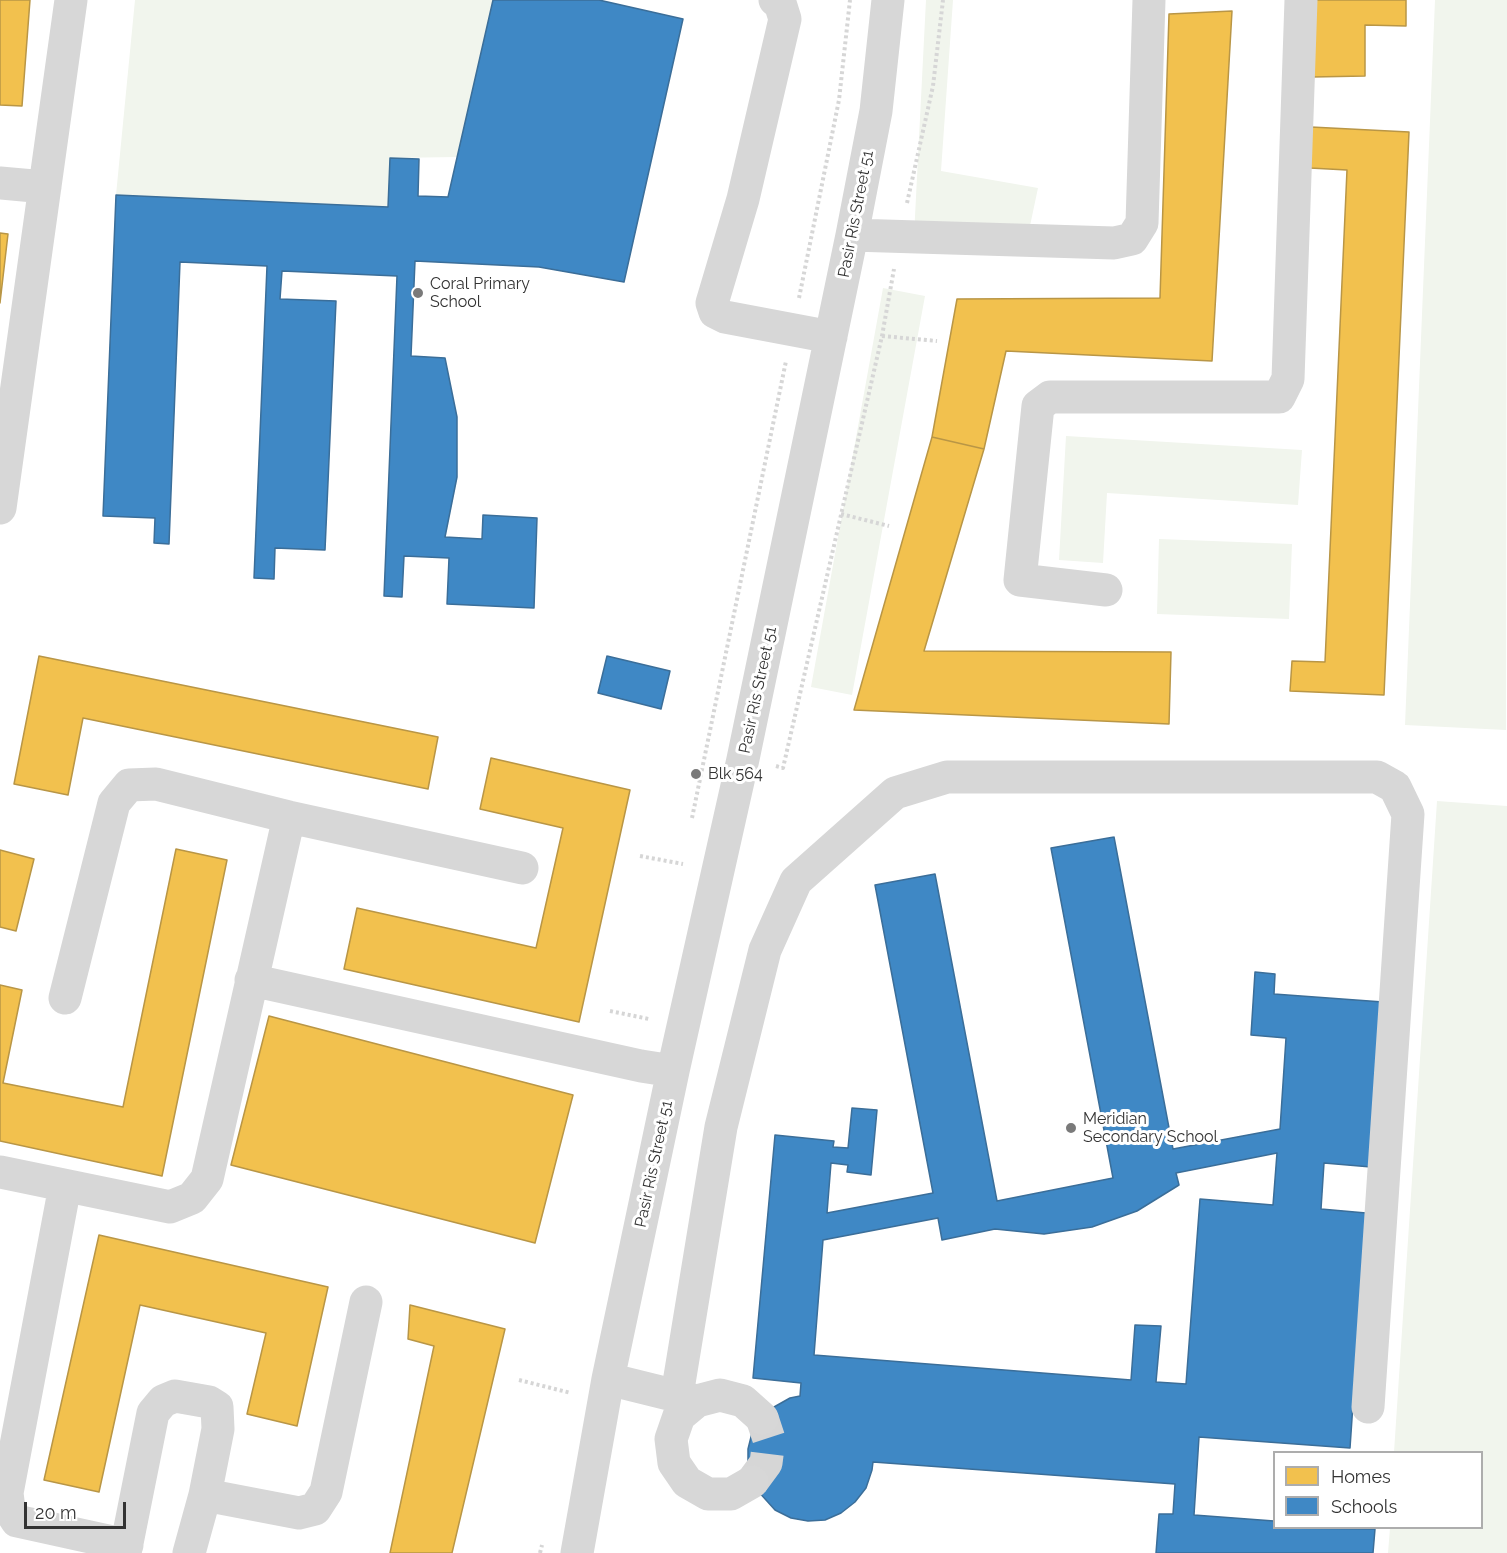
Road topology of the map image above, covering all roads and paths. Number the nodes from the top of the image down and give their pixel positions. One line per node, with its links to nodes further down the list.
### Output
1 (71, 0): 9 (street)
2 (775, 0): 12 (street)
3 (850, 0): 12 (path)
4 (888, 0): 10 (street, Pasir Ris Street 51)
5 (943, 0): 11 (path)
6 (1149, 0): 11 (street)
7 (1301, 0): 20 (street)
8 (0, 183): 9 (street)
9 (45, 187): 16 (street)
10 (852, 235): 11 (street); 14 (street, Pasir Ris Street 51)
11 (900, 236): 13 (path)
12 (792, 330): 14 (street); 23 (path)
13 (882, 336): 15 (path); 18 (path)
14 (831, 337): 21 (street, Pasir Ris Street 51)
15 (937, 341)
16 (9, 393): 17 (street)
17 (1, 491)
18 (841, 514): 19 (path); 21 (path)
19 (889, 526)
20 (1106, 590)
21 (744, 759): 33 (street, Pasir Ris Street 51)
22 (289, 817): 27 (street); 29 (street); 30 (street)
23 (692, 819)
24 (685, 853): 26 (path)
25 (640, 856): 26 (path)
26 (683, 864): 28 (path)
27 (522, 868)
28 (680, 875)
29 (251, 980): 33 (street); 35 (street)
30 (65, 998)
31 (652, 1008): 32 (path)
32 (610, 1011)
33 (674, 1071): 37 (street, Pasir Ris Street 51)
34 (0, 1172): 35 (street)
35 (66, 1186): 46 (street)
36 (366, 1302): 44 (street)
37 (608, 1379): 40 (street); 49 (street, Pasir Ris Street 51)
38 (519, 1380): 39 (path)
39 (574, 1382)
40 (687, 1398): 41 (street); 42 (street); 43 (street)
41 (1368, 1407)
42 (762, 1418)
43 (752, 1482)
44 (205, 1495): 46 (street); 47 (street)
45 (542, 1543): 48 (path)
46 (126, 1549)
47 (189, 1553)
48 (540, 1553)
49 (577, 1553)

